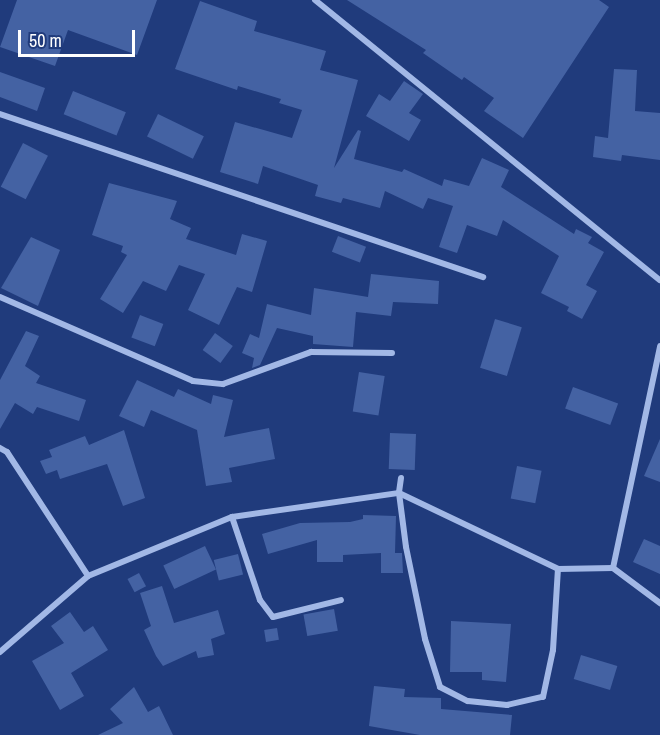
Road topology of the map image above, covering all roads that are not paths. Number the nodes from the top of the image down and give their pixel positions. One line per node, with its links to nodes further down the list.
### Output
1 (315, 0): 4 (street)
2 (0, 114): 3 (street)
3 (483, 277)
4 (660, 280)
5 (0, 297): 7 (street)
6 (660, 346): 12 (street)
7 (392, 353)
8 (0, 448): 14 (street)
9 (401, 478): 10 (street)
10 (399, 493): 11 (street); 13 (street); 13 (street)
11 (232, 517): 14 (street); 15 (street)
12 (612, 568): 13 (street); 16 (street)
13 (558, 569)
14 (88, 576): 17 (street)
15 (341, 600)
16 (660, 603)
17 (0, 652)

